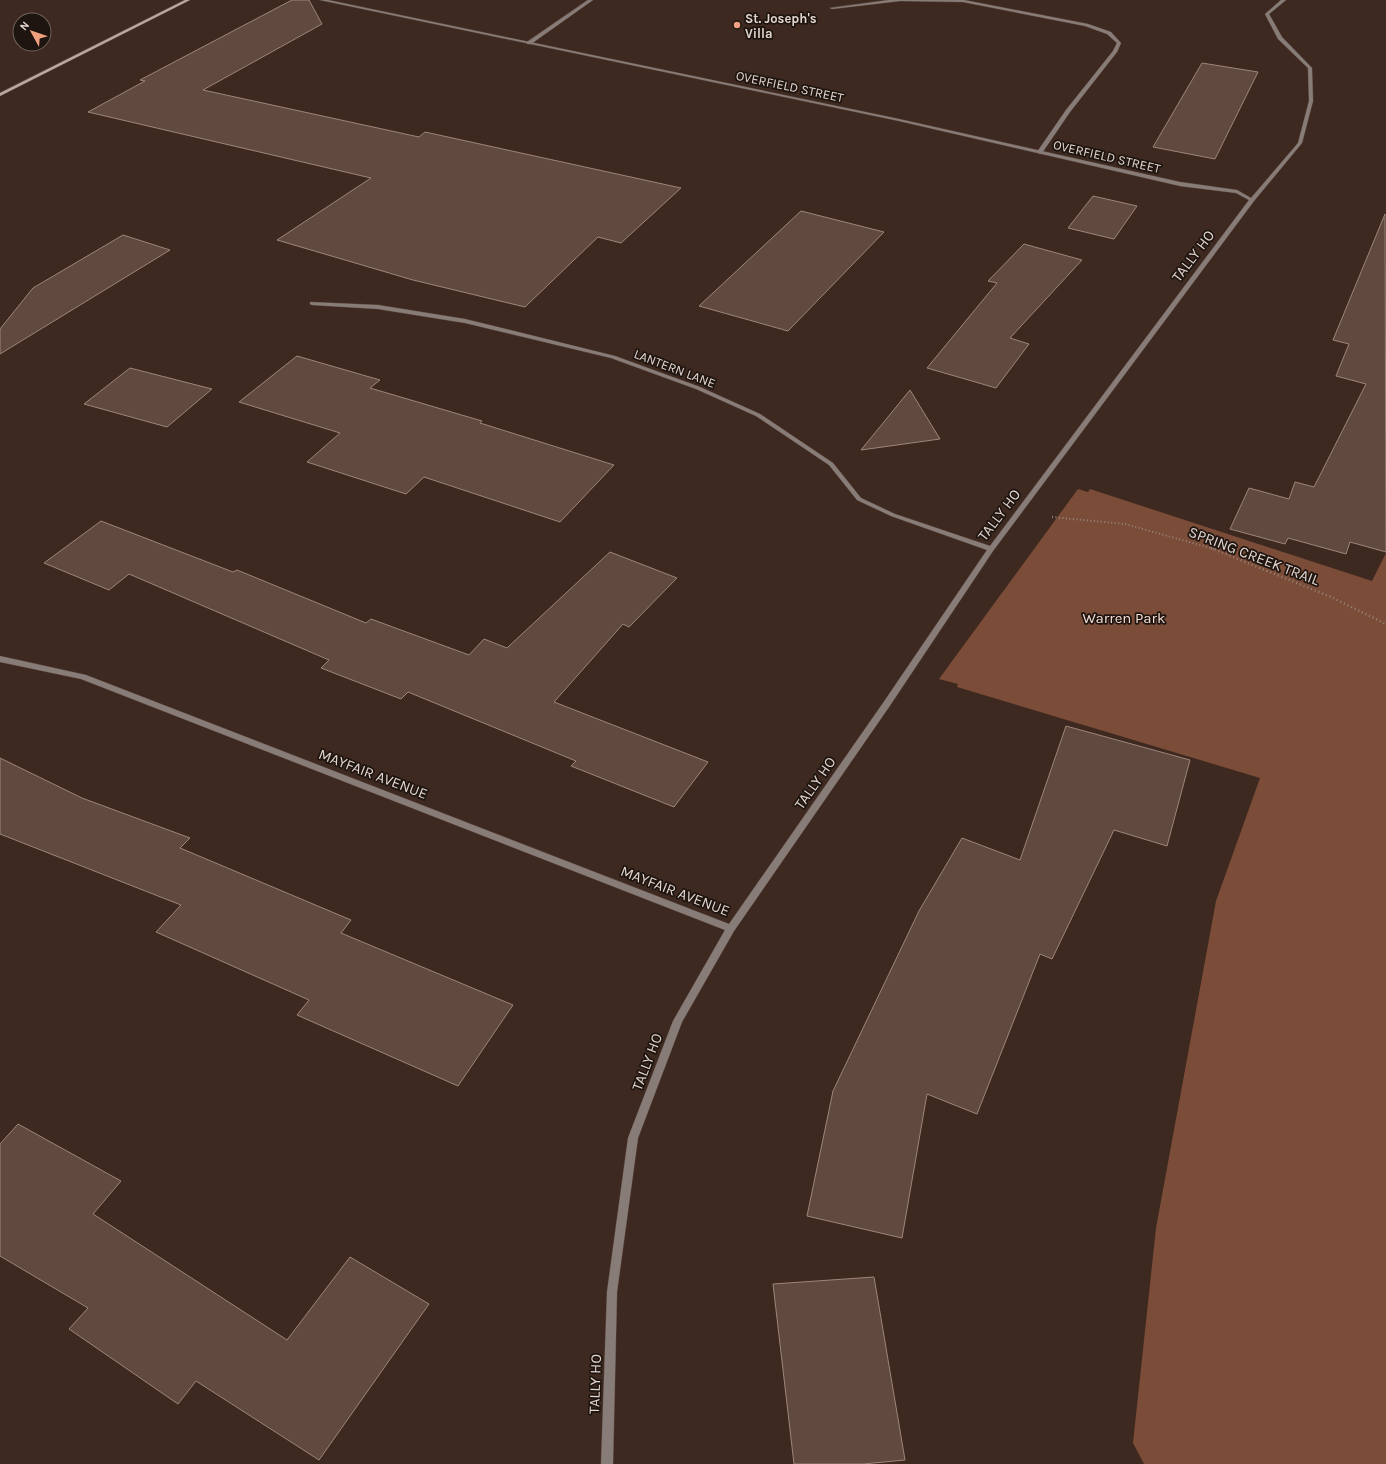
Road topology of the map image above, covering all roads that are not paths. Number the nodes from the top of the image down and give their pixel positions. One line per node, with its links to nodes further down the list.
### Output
1 (188, 0): 7 (main road)
2 (322, 0): 6 (street, OVERFIELD STREET)
3 (591, 0): 6 (street)
4 (1284, 0): 9 (street, TALLY HO)
5 (832, 8): 8 (street)
6 (529, 42): 8 (street, OVERFIELD STREET)
7 (0, 95)
8 (1040, 152): 9 (street, OVERFIELD STREET)
9 (1252, 200): 11 (street, TALLY HO)
10 (312, 303): 11 (street, LANTERN LANE)
11 (991, 548): 13 (street, TALLY HO)
12 (0, 659): 13 (street, MAYFAIR AVENUE)
13 (732, 928): 14 (street, TALLY HO)
14 (607, 1464)

